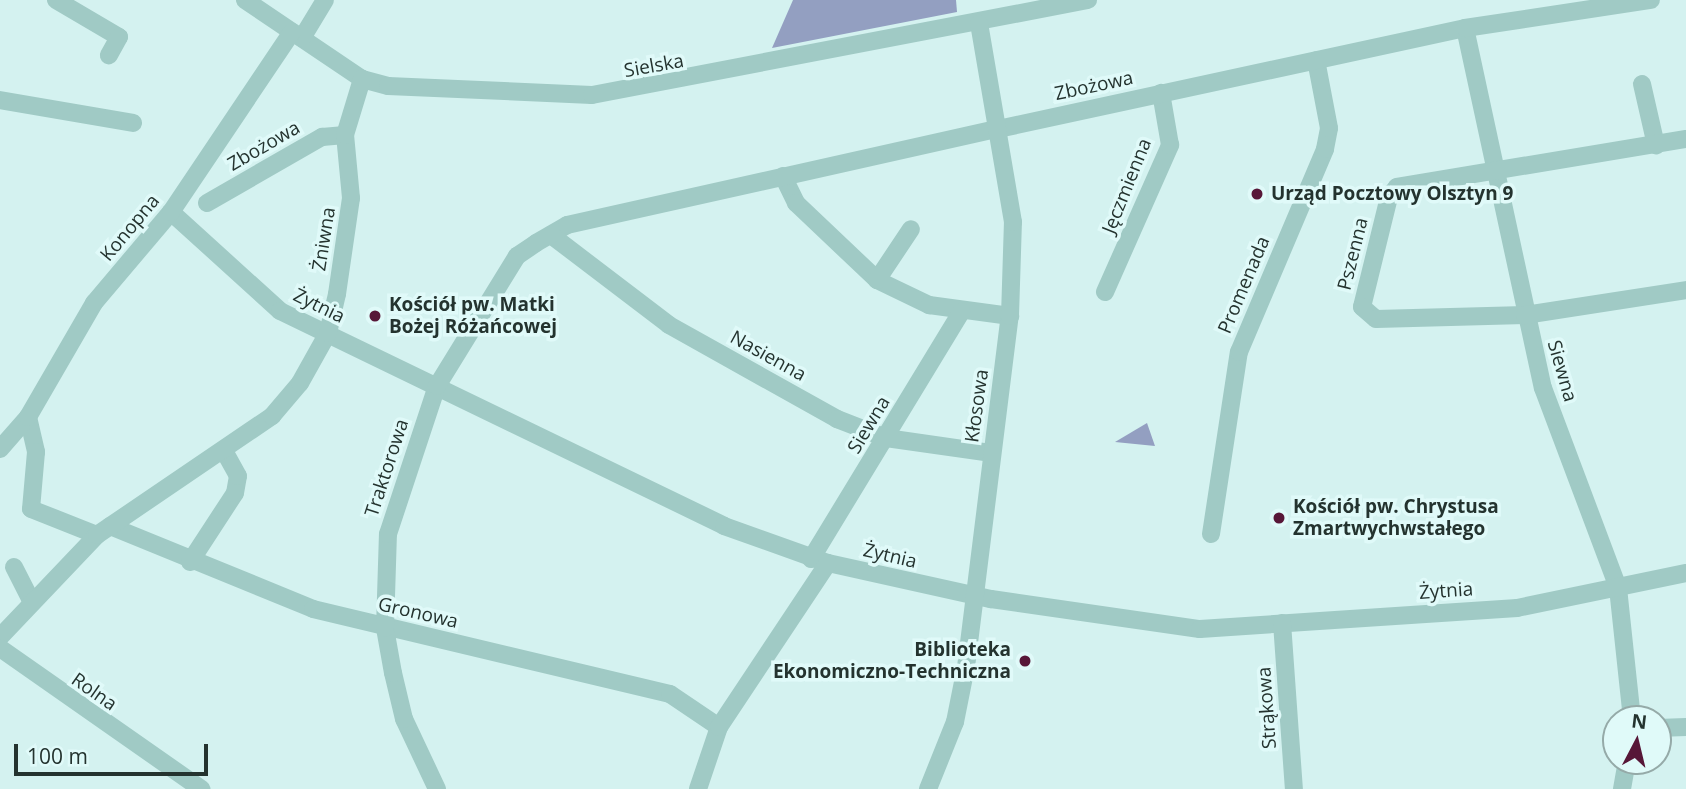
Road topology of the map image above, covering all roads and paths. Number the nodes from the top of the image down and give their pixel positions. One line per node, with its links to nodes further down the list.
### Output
1 (57, 0): 9 (street)
2 (245, 0): 8 (street, Sielska)
3 (324, 0): 8 (street, Konopna)
4 (1088, 0): 6 (street, Sielska)
5 (1651, 0): 7 (street, Zbożowa)
6 (979, 24): 11 (street, Sielska); 16 (street, Kłosowa)
7 (1465, 28): 10 (street, Zbożowa); 20 (street, Siewna)
8 (297, 35): 11 (street, Sielska); 23 (street, Konopna)
9 (109, 55)
10 (1316, 60): 13 (street, Zbożowa); 40 (street, Promenada)
11 (362, 79): 17 (street, Żniwna)
12 (1642, 84): 19 (street)
13 (1161, 93): 16 (street, Zbożowa); 28 (street, Jęczmienna)
14 (0, 100): 15 (street)
15 (133, 123)
16 (998, 129): 21 (street, Zbożowa); 31 (street, Kłosowa)
17 (345, 135): 22 (street, Zbożowa); 32 (street, Żniwna)
18 (1686, 139): 19 (street, Pszenna)
19 (1656, 145): 20 (street, Pszenna)
20 (1495, 170): 30 (street, Siewna); 30 (street, Pszenna)
21 (783, 176): 25 (street, Zbożowa); 26 (street)
22 (207, 203)
23 (171, 212): 32 (street, Żytnia); 34 (street, Konopna)
24 (911, 229): 26 (street)
25 (551, 234): 33 (street, Traktorowa); 35 (street, Nasienna)
26 (877, 280): 29 (street)
27 (1686, 290): 30 (street, Pszenna)
28 (1105, 292)
29 (961, 312): 31 (street); 35 (street, Siewna)
30 (1525, 315): 45 (street, Siewna)
31 (1010, 316): 38 (street, Kłosowa)
32 (328, 333): 33 (street, Żytnia); 37 (street, Żniwna)
33 (437, 386): 41 (street, Żytnia); 49 (street, Traktorowa)
34 (28, 417): 36 (street, Konopna); 39 (street, Gronowa)
35 (886, 438): 38 (street, Nasienna); 41 (street, Siewna)
36 (0, 449)
37 (224, 451): 39 (street, Żniwna); 42 (street)
38 (992, 453): 46 (street, Kłosowa)
39 (104, 530): 42 (street, Gronowa); 47 (street, Żniwna)
40 (1211, 534)
41 (819, 561): 46 (street, Żytnia); 53 (street, Siewna)
42 (190, 562): 49 (street, Gronowa)
43 (14, 567): 47 (street)
44 (1686, 573): 45 (street, Żytnia)
45 (1618, 588): 48 (street, Żytnia); 52 (street, Siewna)
46 (975, 596): 48 (street, Żytnia); 57 (street, Kłosowa)
47 (30, 599): 50 (street, Żniwna)
48 (1282, 623): 58 (street, Strąkowa)
49 (385, 628): 53 (street, Gronowa); 55 (street, Traktorowa)
50 (0, 636)
51 (0, 648): 54 (street, Rolna)
52 (1631, 705)
53 (719, 727): 56 (street, Siewna)
54 (201, 789)
55 (437, 789)
56 (698, 789)
57 (928, 789)
58 (1294, 789)

